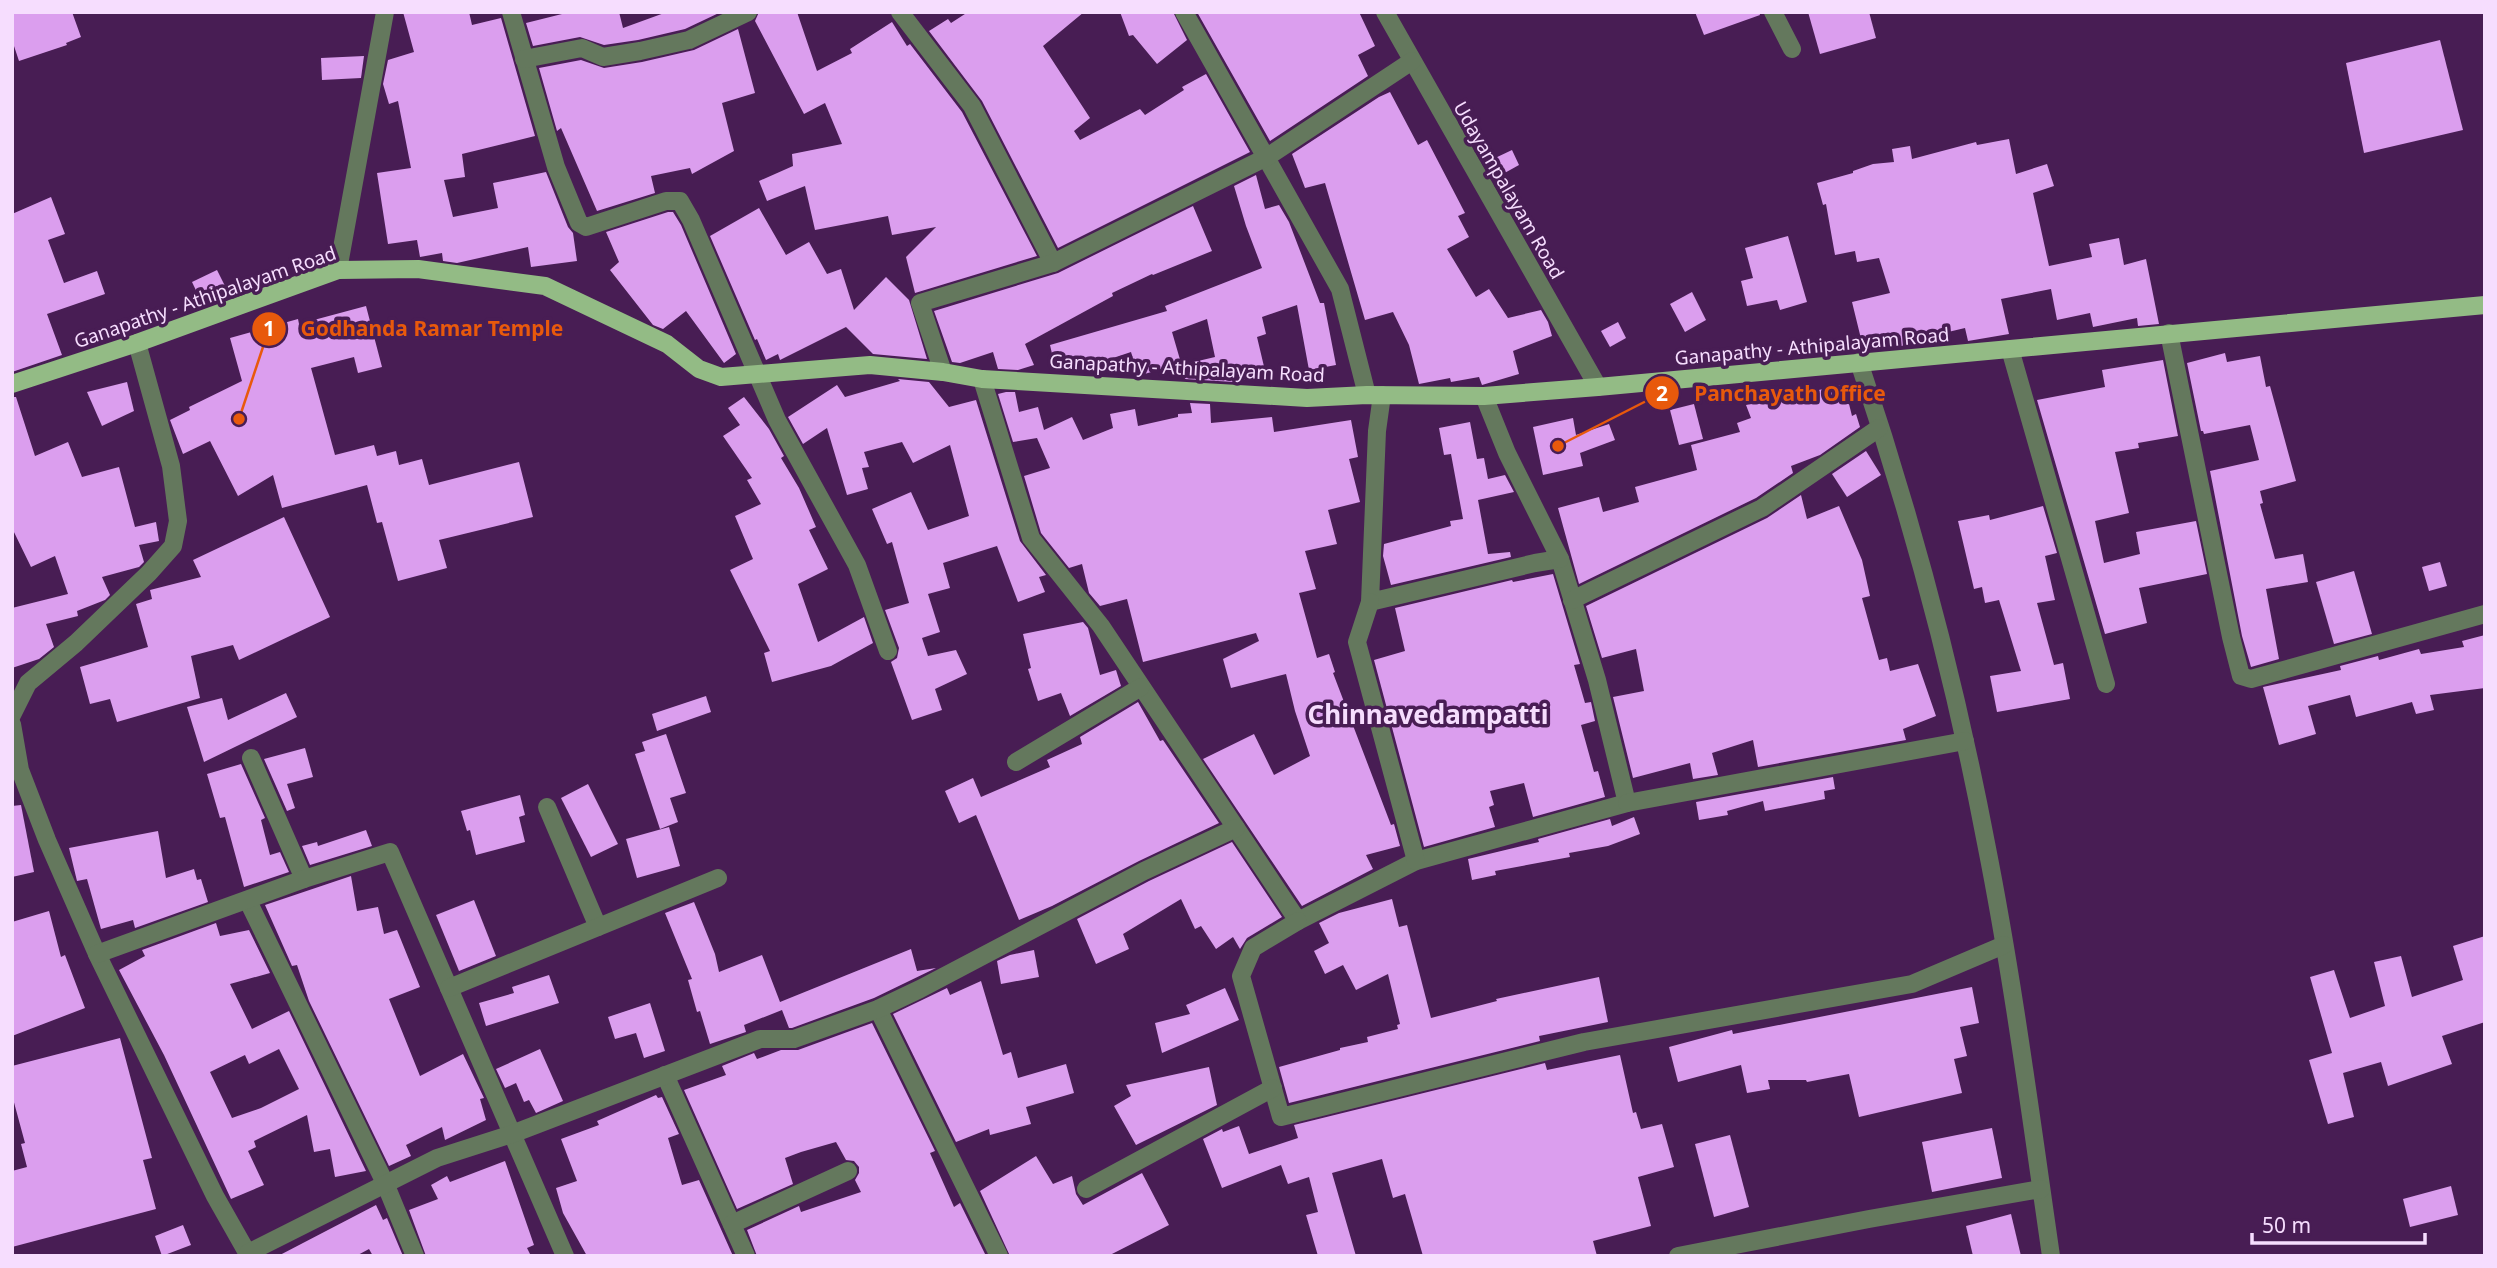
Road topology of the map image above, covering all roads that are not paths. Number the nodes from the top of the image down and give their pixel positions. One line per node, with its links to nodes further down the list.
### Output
1 (385, 12): 13 (street)
2 (510, 12): 9 (street)
3 (748, 12): 9 (street)
4 (900, 12): 12 (street)
5 (1184, 12): 11 (street)
6 (1385, 12): 10 (street, Udayampalayam Road)
7 (1773, 12): 8 (street)
8 (1792, 48)
9 (524, 60): 20 (street)
10 (1412, 61): 11 (street); 23 (street, Udayampalayam Road)
11 (1266, 157): 12 (street); 24 (street)
12 (1053, 263): 19 (street)
13 (338, 270): 16 (main road, Ganapathy - Athipalayam Road); 20 (main road, Ganapathy - Athipalayam Road)
14 (2485, 304): 15 (main road, Ganapathy - Athipalayam Road)
15 (2169, 333): 17 (main road, Ganapathy - Athipalayam Road); 30 (street)
16 (137, 343): 22 (main road, Ganapathy - Athipalayam Road); 34 (street)
17 (2010, 349): 18 (main road, Ganapathy - Athipalayam Road); 32 (street)
18 (1859, 362): 23 (main road, Ganapathy - Athipalayam Road); 26 (street)
19 (943, 372): 20 (main road, Ganapathy - Athipalayam Road); 21 (main road, Ganapathy - Athipalayam Road)
20 (757, 375): 31 (street)
21 (982, 379): 24 (main road, Ganapathy - Athipalayam Road); 33 (street)
22 (12, 384)
23 (1598, 387): 25 (main road, Ganapathy - Athipalayam Road)
24 (1374, 395): 25 (main road, Ganapathy - Athipalayam Road); 29 (street)
25 (1484, 396): 27 (street)
26 (1879, 428): 28 (street); 36 (street)
27 (1560, 559): 28 (street); 29 (street)
28 (1572, 600): 39 (street)
29 (1370, 602): 42 (street)
30 (2485, 614)
31 (888, 651)
32 (2106, 684)
33 (1141, 687): 38 (street); 41 (street)
34 (12, 715)
35 (12, 724): 49 (street)
36 (1965, 741): 39 (street); 48 (street)
37 (251, 758): 44 (street)
38 (1016, 762)
39 (1628, 803): 42 (street)
40 (547, 807): 47 (street)
41 (1236, 828): 46 (street); 51 (street)
42 (1416, 861): 46 (street)
43 (719, 878): 47 (street)
44 (304, 879): 45 (street); 50 (street)
45 (248, 901): 49 (street); 56 (street)
46 (1298, 921): 53 (street)
47 (598, 927): 50 (street)
48 (2004, 945): 53 (street); 58 (street)
49 (97, 954): 60 (street)
50 (449, 988): 54 (street)
51 (878, 1009): 52 (street); 64 (street)
52 (665, 1075): 54 (street); 59 (street)
53 (1273, 1088): 57 (street)
54 (512, 1134): 56 (street); 62 (street)
55 (848, 1171): 59 (street)
56 (385, 1183): 60 (street); 61 (street)
57 (1086, 1189)
58 (2041, 1189): 65 (street); 66 (street)
59 (732, 1224): 63 (street)
60 (248, 1254)
61 (415, 1256)
62 (565, 1256)
63 (746, 1256)
64 (999, 1256)
65 (1678, 1256)
66 (2051, 1256)

